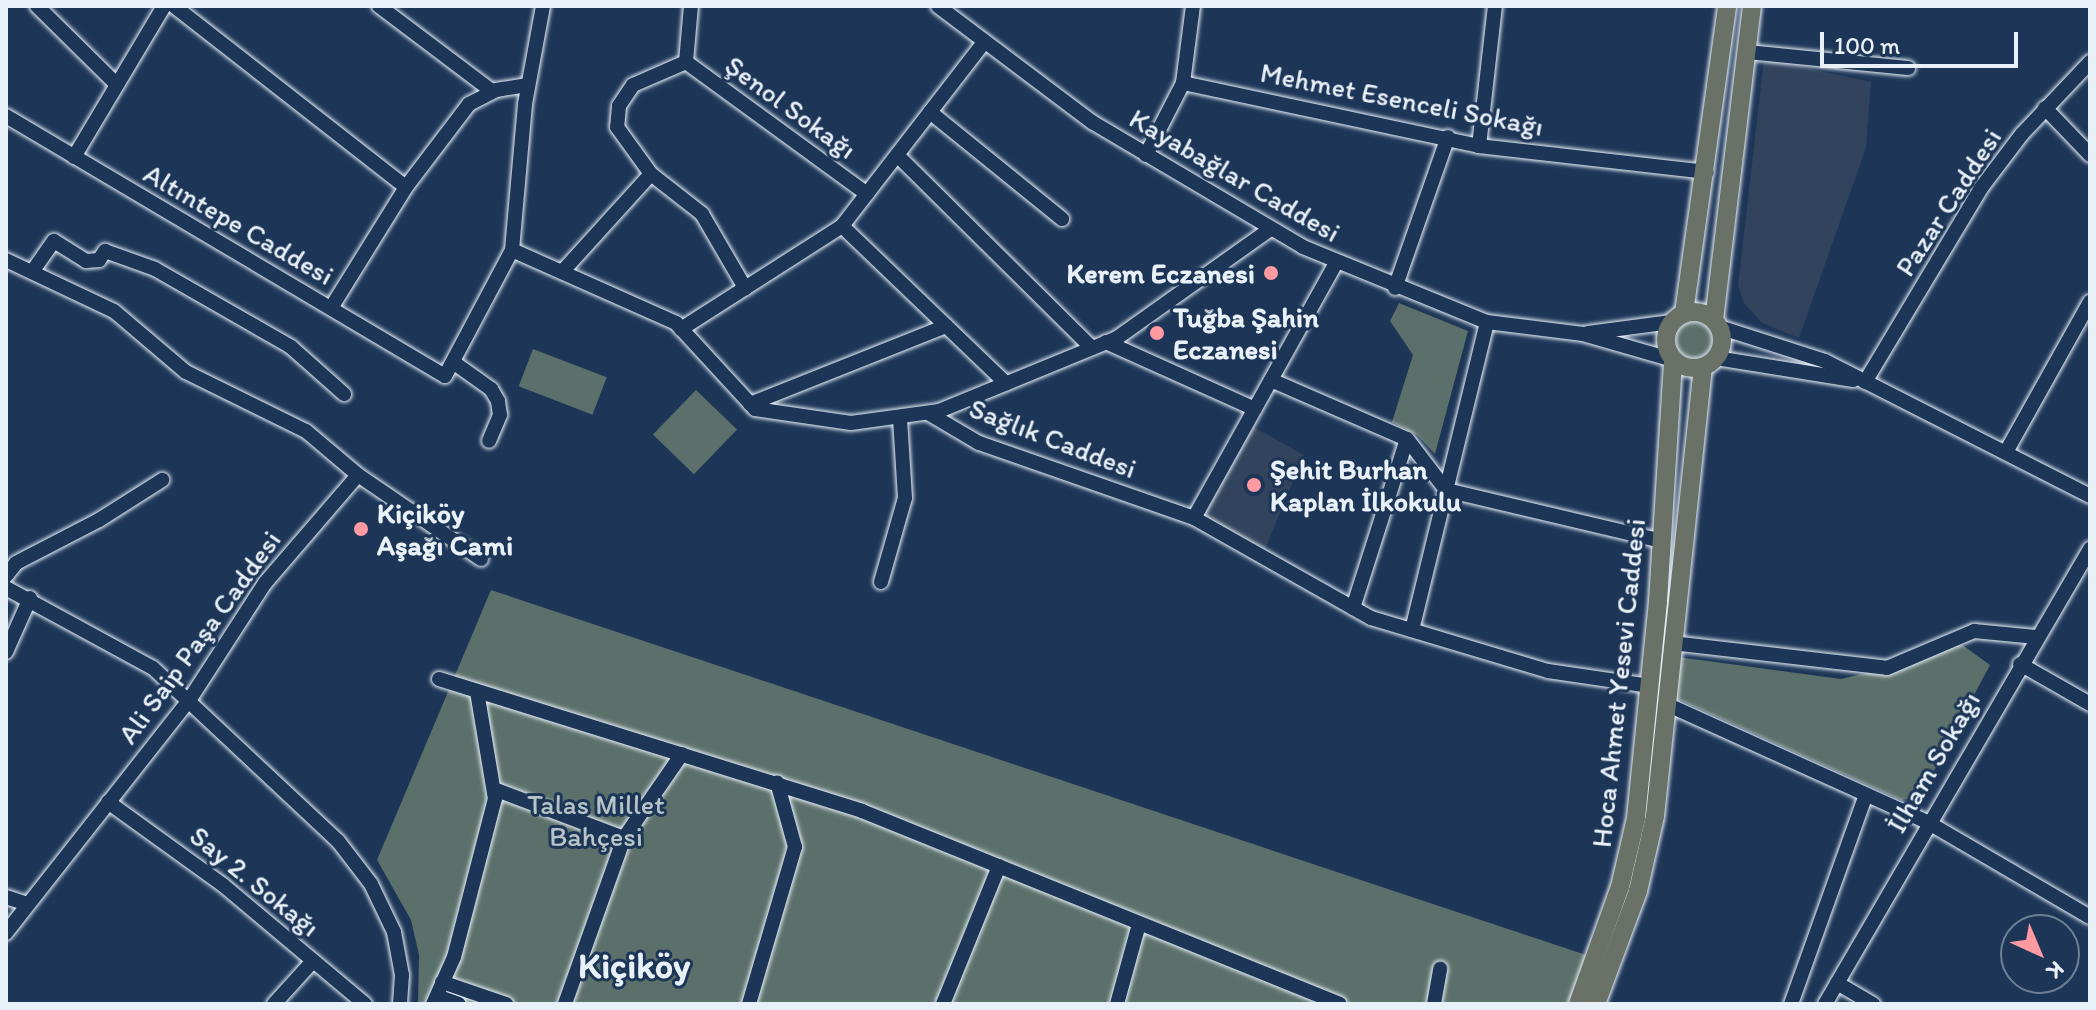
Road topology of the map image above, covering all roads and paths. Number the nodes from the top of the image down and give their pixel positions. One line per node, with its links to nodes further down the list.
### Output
1 (37, 6): 18 (street)
2 (164, 6): 18 (street)
3 (174, 6): 32 (street)
4 (379, 6): 20 (street)
5 (543, 6): 19 (street)
6 (691, 6): 14 (street)
7 (938, 6): 12 (street, Kayabağlar Caddesi)
8 (1193, 6): 17 (street)
9 (1495, 6): 25 (street)
10 (1752, 9): 13 (main road)
11 (1725, 10): 30 (main road)
12 (984, 42): 22 (street); 27 (street, Kayabağlar Caddesi)
13 (1747, 52): 16 (street); 48 (main road)
14 (686, 62): 31 (street); 33 (street, Şenol Sokağı)
15 (2090, 62): 21 (street, Pazar Caddesi)
16 (1908, 68)
17 (1183, 83): 24 (street, Mehmet Esenceli Sokağı); 27 (street)
18 (117, 85): 29 (street)
19 (528, 85): 20 (street); 37 (street)
20 (492, 91): 32 (street)
21 (2045, 108): 28 (street); 57 (street, Pazar Caddesi)
22 (930, 112): 26 (street); 34 (street)
23 (6, 116): 29 (street, Altıntepe Caddesi)
24 (1448, 137): 25 (street, Mehmet Esenceli Sokağı); 43 (street)
25 (1479, 146): 30 (street, Mehmet Esenceli Sokağı)
26 (897, 155): 33 (street); 52 (street)
27 (1146, 155): 36 (street, Kayabağlar Caddesi)
28 (2090, 155)
29 (74, 157): 45 (street, Altıntepe Caddesi)
30 (1707, 172): 46 (main road)
31 (651, 174): 41 (street); 42 (street)
32 (406, 187): 45 (street)
33 (867, 194): 35 (street)
34 (1062, 219)
35 (842, 226): 42 (street); 49 (street)
36 (1269, 230): 39 (street, Kayabağlar Caddesi); 52 (street)
37 (512, 250): 41 (street, Sağlık Caddesi); 54 (street)
38 (6, 260): 40 (street)
39 (1336, 263): 43 (street, Kayabağlar Caddesi); 56 (street)
40 (32, 272): 59 (street); 67 (street)
41 (562, 272): 50 (street, Sağlık Caddesi)
42 (745, 288): 50 (street)
43 (1395, 288): 47 (street, Kayabağlar Caddesi)
44 (2090, 302): 66 (street)
45 (331, 308): 54 (street, Altıntepe Caddesi)
46 (1678, 318): 48 (main road); 51 (street, Kayabağlar Caddesi); 53 (main road)
47 (1487, 322): 51 (street, Kayabağlar Caddesi); 69 (street)
48 (1717, 324): 55 (main road); 57 (street)
49 (946, 326): 58 (street); 60 (street)
50 (681, 329): 60 (street, Sağlık Caddesi)
51 (1583, 334): 53 (street, Kayabağlar Caddesi)
52 (1099, 345): 58 (street); 61 (street)
53 (1673, 360): 55 (main road); 72 (main road, Hoca Ahmet Yesevi Caddesi)
54 (453, 362): 65 (street)
55 (1709, 362): 57 (street); 82 (main road, Hoca Ahmet Yesevi Caddesi)
56 (1271, 380): 61 (street); 64 (street)
57 (1865, 382): 66 (street)
58 (1006, 383): 62 (street)
59 (344, 394)
60 (750, 404): 63 (street, Sağlık Caddesi)
61 (1255, 409): 71 (street)
62 (928, 413): 63 (street, Sağlık Caddesi); 71 (street, Sağlık Caddesi)
63 (900, 418): 76 (street)
64 (1407, 439): 69 (street); 79 (street)
65 (489, 441)
66 (2006, 452): 70 (street)
67 (358, 475): 74 (street); 88 (street, Ali Saip Paşa Caddesi)
68 (162, 480): 75 (street)
69 (1446, 490): 72 (street); 80 (street)
70 (2090, 496)
71 (1194, 518): 79 (street, Sağlık Caddesi)
72 (1662, 541): 86 (main road, Hoca Ahmet Yesevi Caddesi)
73 (2090, 549): 81 (street, İlham Sokağı)
74 (481, 559)
75 (6, 576)
76 (881, 582)
77 (6, 588): 78 (street)
78 (30, 598): 83 (street); 88 (street)
79 (1353, 608): 80 (street, Sağlık Caddesi)
80 (1412, 630): 86 (street, Sağlık Caddesi)
81 (2036, 637): 82 (street); 84 (street, İlham Sokağı)
82 (1672, 643): 89 (main road, Hoca Ahmet Yesevi Caddesi)
83 (6, 652)
84 (2020, 664): 90 (street); 96 (street, İlham Sokağı)
85 (439, 679): 87 (street)
86 (1650, 686): 121 (main road, Hoca Ahmet Yesevi Caddesi)
87 (477, 691): 91 (street); 93 (street)
88 (194, 702): 95 (street, Ali Saip Paşa Caddesi); 112 (street)
89 (1666, 704): 94 (street); 122 (main road, Hoca Ahmet Yesevi Caddesi)
90 (2090, 704)
91 (682, 754): 92 (street); 97 (street)
92 (777, 782): 98 (street); 116 (street)
93 (494, 789): 97 (street); 106 (street)
94 (1866, 795): 96 (street); 123 (street)
95 (108, 802): 100 (street, Ali Saip Paşa Caddesi); 104 (street, Say 2. Sokağı)
96 (1929, 823): 101 (street); 107 (street, İlham Sokağı)
97 (624, 838): 115 (street)
98 (999, 866): 102 (street); 117 (street)
99 (6, 897): 100 (street)
100 (27, 904): 103 (street, Ali Saip Paşa Caddesi)
101 (2090, 917)
102 (1139, 924): 109 (street); 118 (street)
103 (6, 933)
104 (313, 961): 110 (street); 111 (street, Say 2. Sokağı)
105 (1440, 969): 120 (street)
106 (442, 982): 108 (street); 114 (street)
107 (1837, 983): 124 (street, İlham Sokağı); 125 (street)
108 (435, 1000): 113 (street)
109 (1319, 1000): 119 (street)
110 (274, 1004)
111 (365, 1004)
112 (400, 1004)
113 (459, 1004)
114 (506, 1004)
115 (565, 1004)
116 (749, 1004)
117 (943, 1004)
118 (1117, 1004)
119 (1340, 1004)
120 (1434, 1004)
121 (1578, 1004)
122 (1597, 1004)
123 (1791, 1004)
124 (1825, 1004)
125 (1873, 1004)

